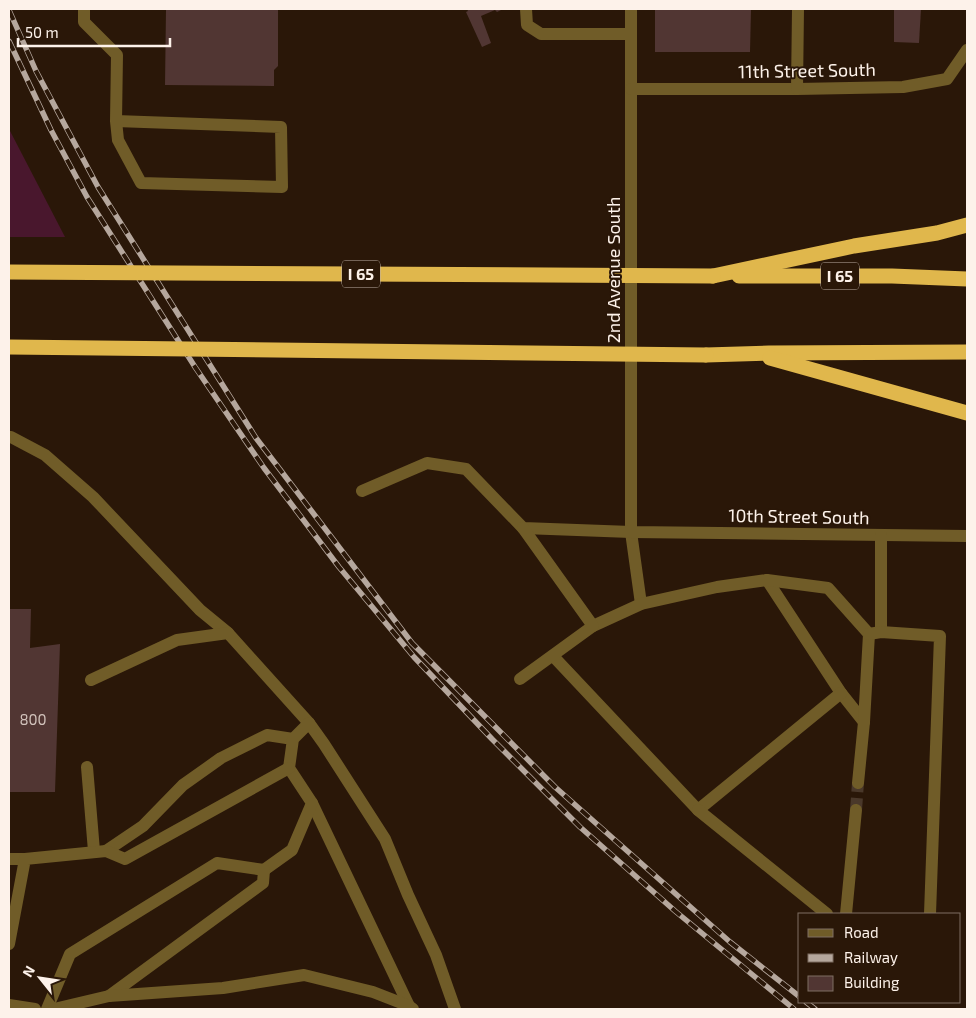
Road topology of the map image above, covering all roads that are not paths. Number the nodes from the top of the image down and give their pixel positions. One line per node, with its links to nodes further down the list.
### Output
1 (77, 9): 6 (street)
2 (84, 9): 6 (street)
3 (526, 9): 7 (street)
4 (631, 9): 7 (street, 2nd Avenue South)
5 (798, 9): 10 (street)
6 (84, 22): 11 (street)
7 (631, 34): 9 (street, 2nd Avenue South)
8 (967, 50): 10 (street, 11th Street South)
9 (631, 89): 10 (street, 11th Street South); 23 (street, 2nd Avenue South)
10 (797, 89)
11 (116, 121): 11 (street)
12 (967, 225): 14 (highway)
13 (9, 272): 14 (highway, I 65, bridge)
14 (713, 276): 15 (highway, I 65)
15 (967, 279)
16 (9, 347): 18 (highway, bridge)
17 (967, 352): 18 (highway)
18 (751, 353): 19 (highway)
19 (967, 413)
20 (9, 437): 29 (street)
21 (362, 491): 22 (street)
22 (523, 528): 23 (street, 10th Street South); 28 (street)
23 (631, 532): 24 (street, 10th Street South); 27 (street, 2nd Avenue South)
24 (881, 535): 25 (street, 10th Street South); 30 (street)
25 (967, 536)
26 (767, 580): 27 (street); 30 (street); 34 (street)
27 (641, 604): 28 (street)
28 (593, 626): 31 (street)
29 (228, 633): 33 (street); 36 (street)
30 (875, 633): 35 (street); 50 (street)
31 (553, 656): 32 (street); 42 (street)
32 (520, 679)
33 (91, 680)
34 (841, 694): 35 (street); 42 (street)
35 (864, 722): 40 (street)
36 (309, 723): 37 (street); 58 (street)
37 (293, 739): 39 (street); 44 (street)
38 (87, 767): 44 (street)
39 (288, 768): 41 (street); 44 (street)
40 (858, 783)
41 (312, 803): 47 (street); 54 (street)
42 (698, 810): 48 (street)
43 (856, 810): 49 (street)
44 (100, 851): 46 (street)
45 (9, 859): 46 (street)
46 (24, 859): 51 (street)
47 (264, 870): 52 (street); 56 (street)
48 (826, 913)
49 (846, 913)
50 (930, 913)
51 (9, 944)
52 (109, 996): 54 (street); 57 (street)
53 (9, 1005): 55 (street)
54 (411, 1007)
55 (35, 1009)
56 (47, 1009)
57 (54, 1009)
58 (455, 1009)

